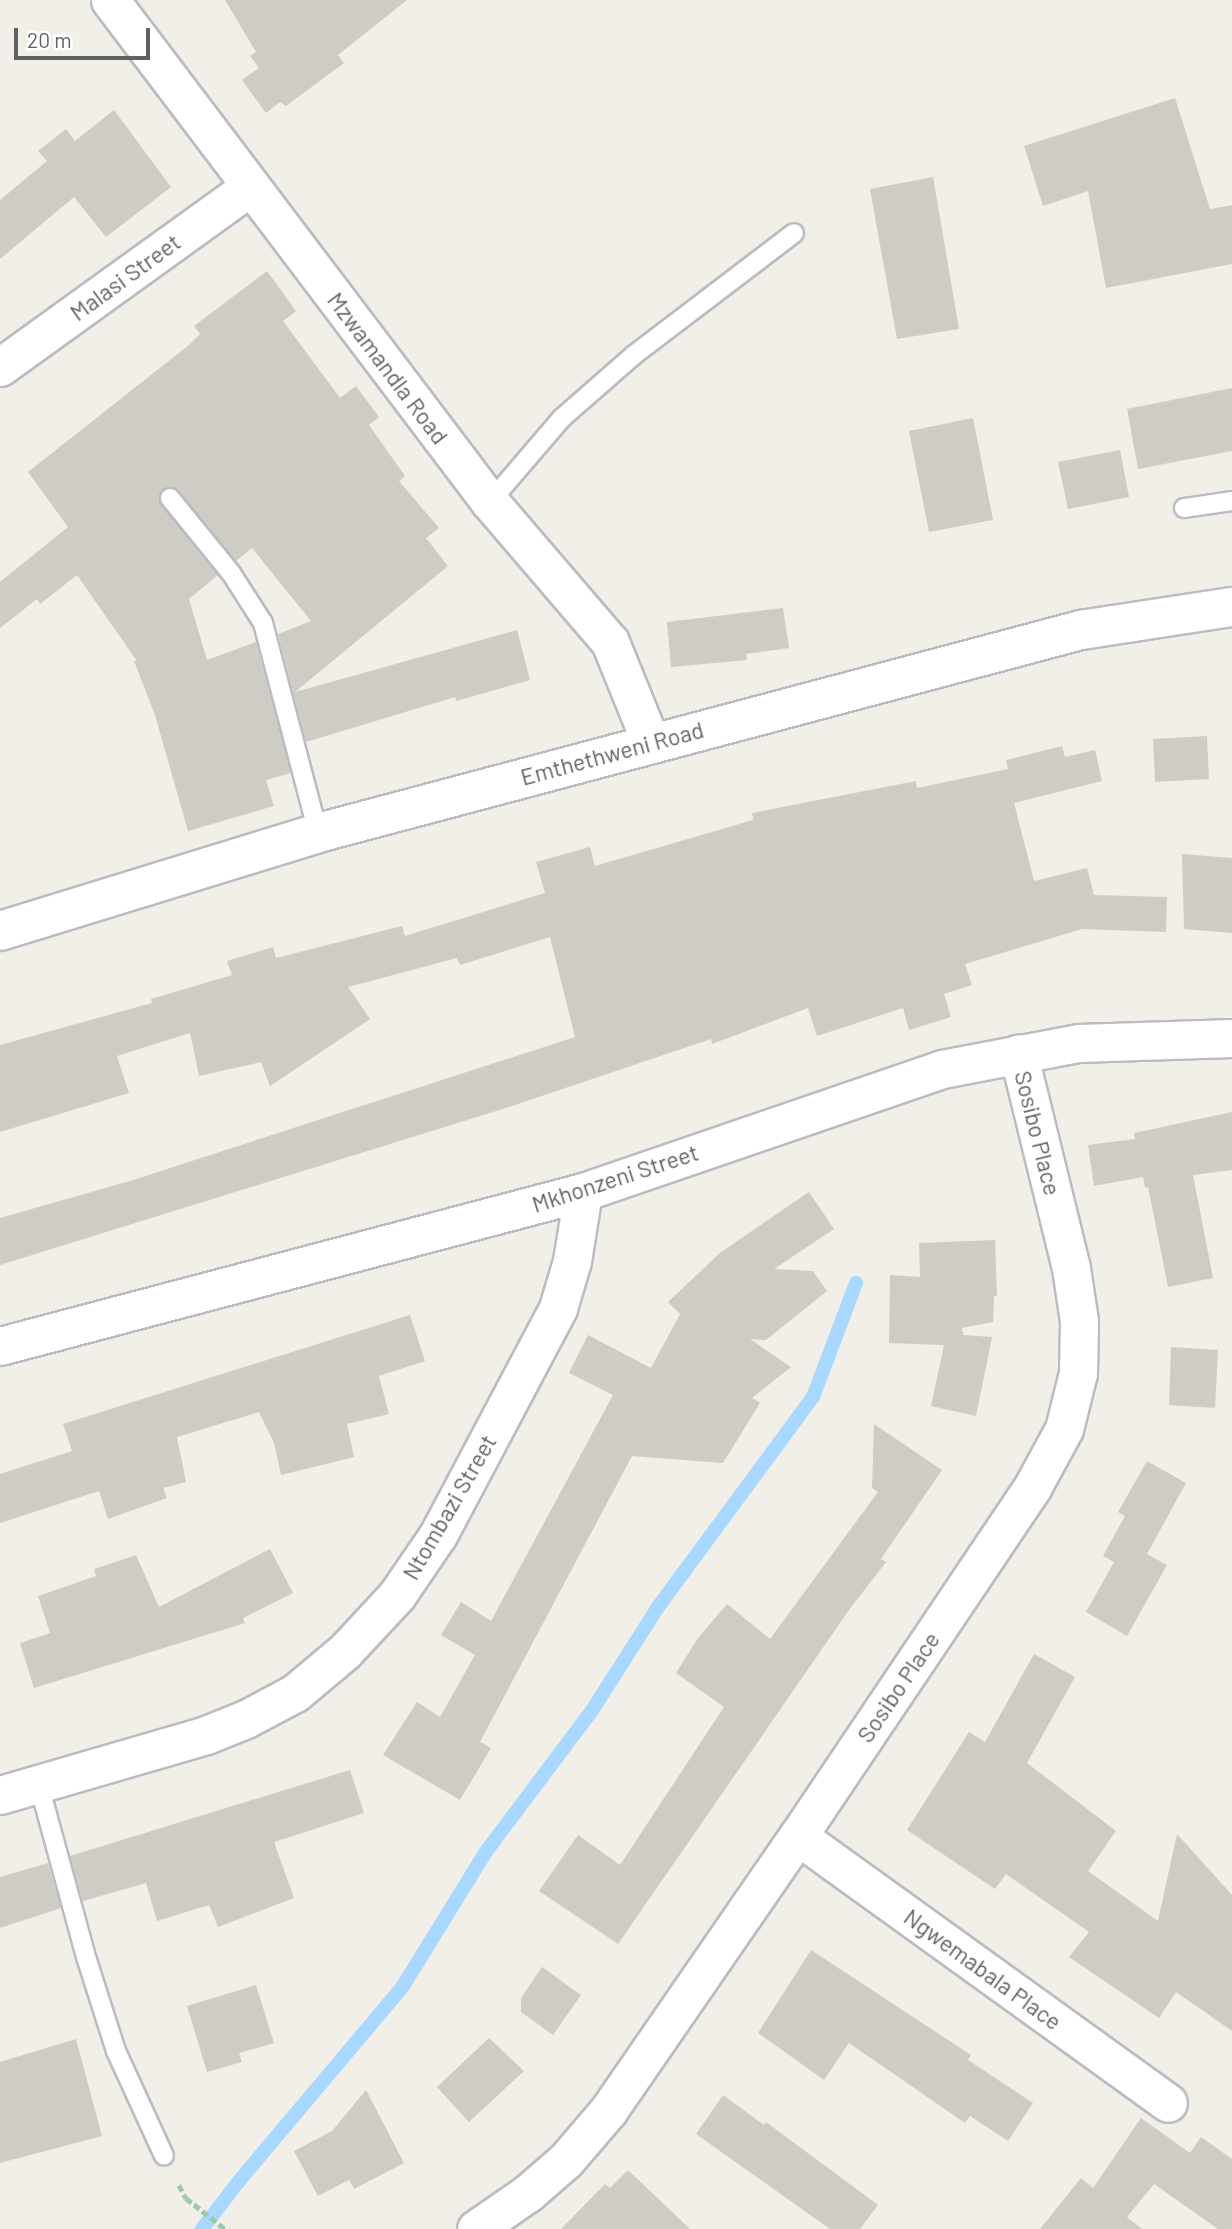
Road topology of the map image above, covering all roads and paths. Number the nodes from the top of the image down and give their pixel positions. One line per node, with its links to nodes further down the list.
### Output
1 (110, 0): 2 (street, Mzwamandla Road)
2 (250, 187): 4 (street, Malasi Street); 7 (street, Mzwamandla Road)
3 (794, 233): 7 (lane)
4 (0, 367)
5 (170, 498): 11 (lane)
6 (1232, 501): 8 (lane)
7 (490, 502): 10 (street, Mzwamandla Road)
8 (1184, 508)
9 (1232, 607): 10 (street, Emthethweni Road)
10 (651, 743): 11 (street, Emthethweni Road)
11 (318, 833): 12 (street, Emthethweni Road)
12 (0, 931)
13 (1232, 1038): 14 (street, Mkhonzeni Street)
14 (1018, 1053): 15 (street, Mkhonzeni Street); 19 (street, Sosibo Place)
15 (583, 1192): 16 (street, Mkhonzeni Street); 17 (street, Ntombazi Street)
16 (0, 1346)
17 (39, 1785): 18 (street, Ntombazi Street); 21 (lane)
18 (0, 1795)
19 (798, 1836): 20 (street, Ngwemabala Place); 24 (street, Sosibo Place)
20 (1168, 2103)
21 (164, 2156)
22 (186, 2198): 23 (path)
23 (225, 2229)
24 (476, 2229)

